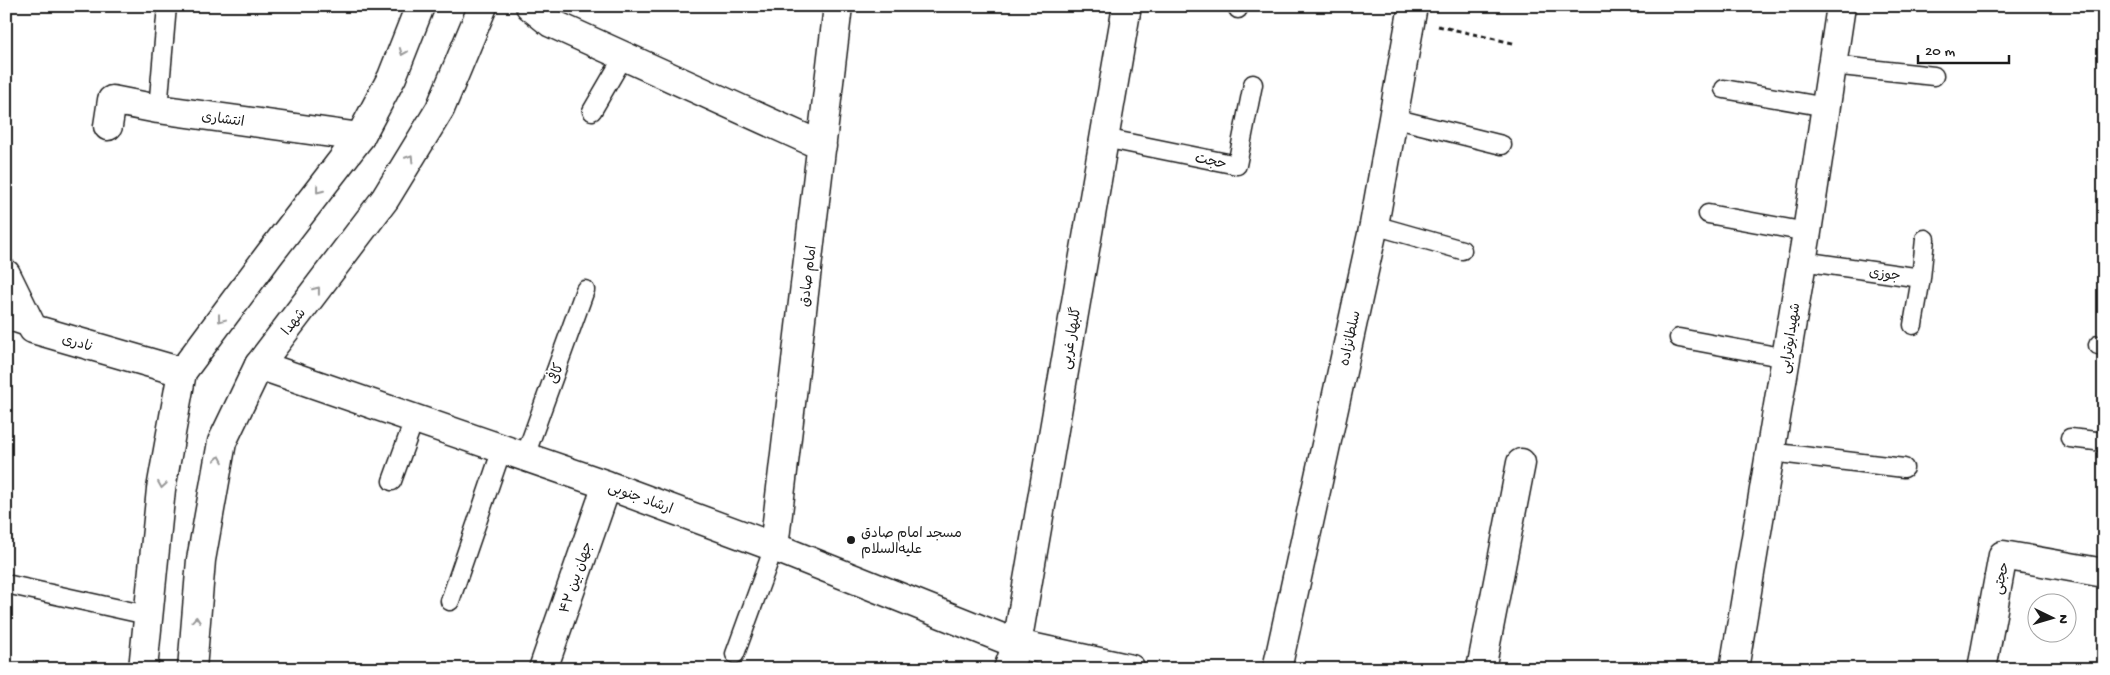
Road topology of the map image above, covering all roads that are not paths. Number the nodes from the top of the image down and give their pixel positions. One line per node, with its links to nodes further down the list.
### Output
1 (167, 6): 15 (lane)
2 (420, 6): 19 (street, one-way to 19)
3 (483, 6): 37 (street, شهدا, one-way to 3)
4 (530, 6): 9 (street)
5 (838, 6): 22 (street, امام صادق)
6 (1127, 6): 20 (street, گلبهار غربی)
7 (1841, 6): 10 (street, شهیدابوترابی)
8 (1412, 13): 17 (street, سلطانزاده)
9 (624, 56): 16 (lane); 22 (street)
10 (1832, 65): 11 (lane); 14 (street, شهیدابوترابی)
11 (1934, 76)
12 (1253, 84): 20 (lane, حجت)
13 (1724, 89): 14 (lane)
14 (1826, 107): 25 (street, شهیدابوترابی)
15 (158, 109): 18 (street, انتشاری); 19 (street, انتشاری)
16 (592, 111)
17 (1393, 118): 21 (lane); 24 (street, سلطانزاده)
18 (108, 126)
19 (360, 137): 38 (street, one-way to 38)
20 (1104, 138): 54 (street, گلبهار غربی)
21 (1502, 145)
22 (822, 146): 48 (street, امام صادق)
23 (1708, 214): 25 (lane)
24 (1374, 225): 27 (lane); 59 (street, سلطانزاده)
25 (1807, 232): 28 (street, شهیدابوترابی)
26 (1924, 238): 30 (lane)
27 (1462, 250)
28 (1802, 261): 30 (lane, جوزی); 36 (street, شهیدابوترابی)
29 (6, 274): 34 (street)
30 (1921, 278): 33 (lane, جوزی)
31 (585, 290): 43 (lane, کافی)
32 (6, 320): 34 (lane)
33 (1913, 326)
34 (33, 329): 38 (street, نادری)
35 (1679, 338): 36 (lane)
36 (1786, 358): 42 (street, شهیدابوترابی)
37 (259, 365): 39 (street, ارشاد جنوبی); 56 (street, شهدا, one-way to 37)
38 (182, 372): 52 (street, one-way to 52)
39 (414, 420): 43 (street, ارشاد جنوبی); 46 (lane)
40 (2070, 438): 41 (lane)
41 (2104, 442)
42 (1770, 452): 45 (lane); 61 (street, شهیدابوترابی)
43 (513, 453): 47 (street, ارشاد جنوبی); 51 (lane, کافی)
44 (1521, 463): 60 (street)
45 (1904, 468)
46 (392, 481)
47 (607, 484): 48 (street, ارشاد جنوبی); 57 (street, جهان بین ۴۲)
48 (774, 546): 53 (lane); 54 (street, ارشاد جنوبی)
49 (2104, 573): 62 (street, حجتی)
50 (6, 584): 52 (lane)
51 (450, 601)
52 (147, 615): 55 (street)
53 (735, 654)
54 (1012, 656): 58 (street, ارشاد جنوبی)
55 (143, 669)
56 (192, 669)
57 (543, 669)
58 (1130, 669)
59 (1277, 669)
60 (1481, 669)
61 (1734, 669)
62 (1982, 669)

